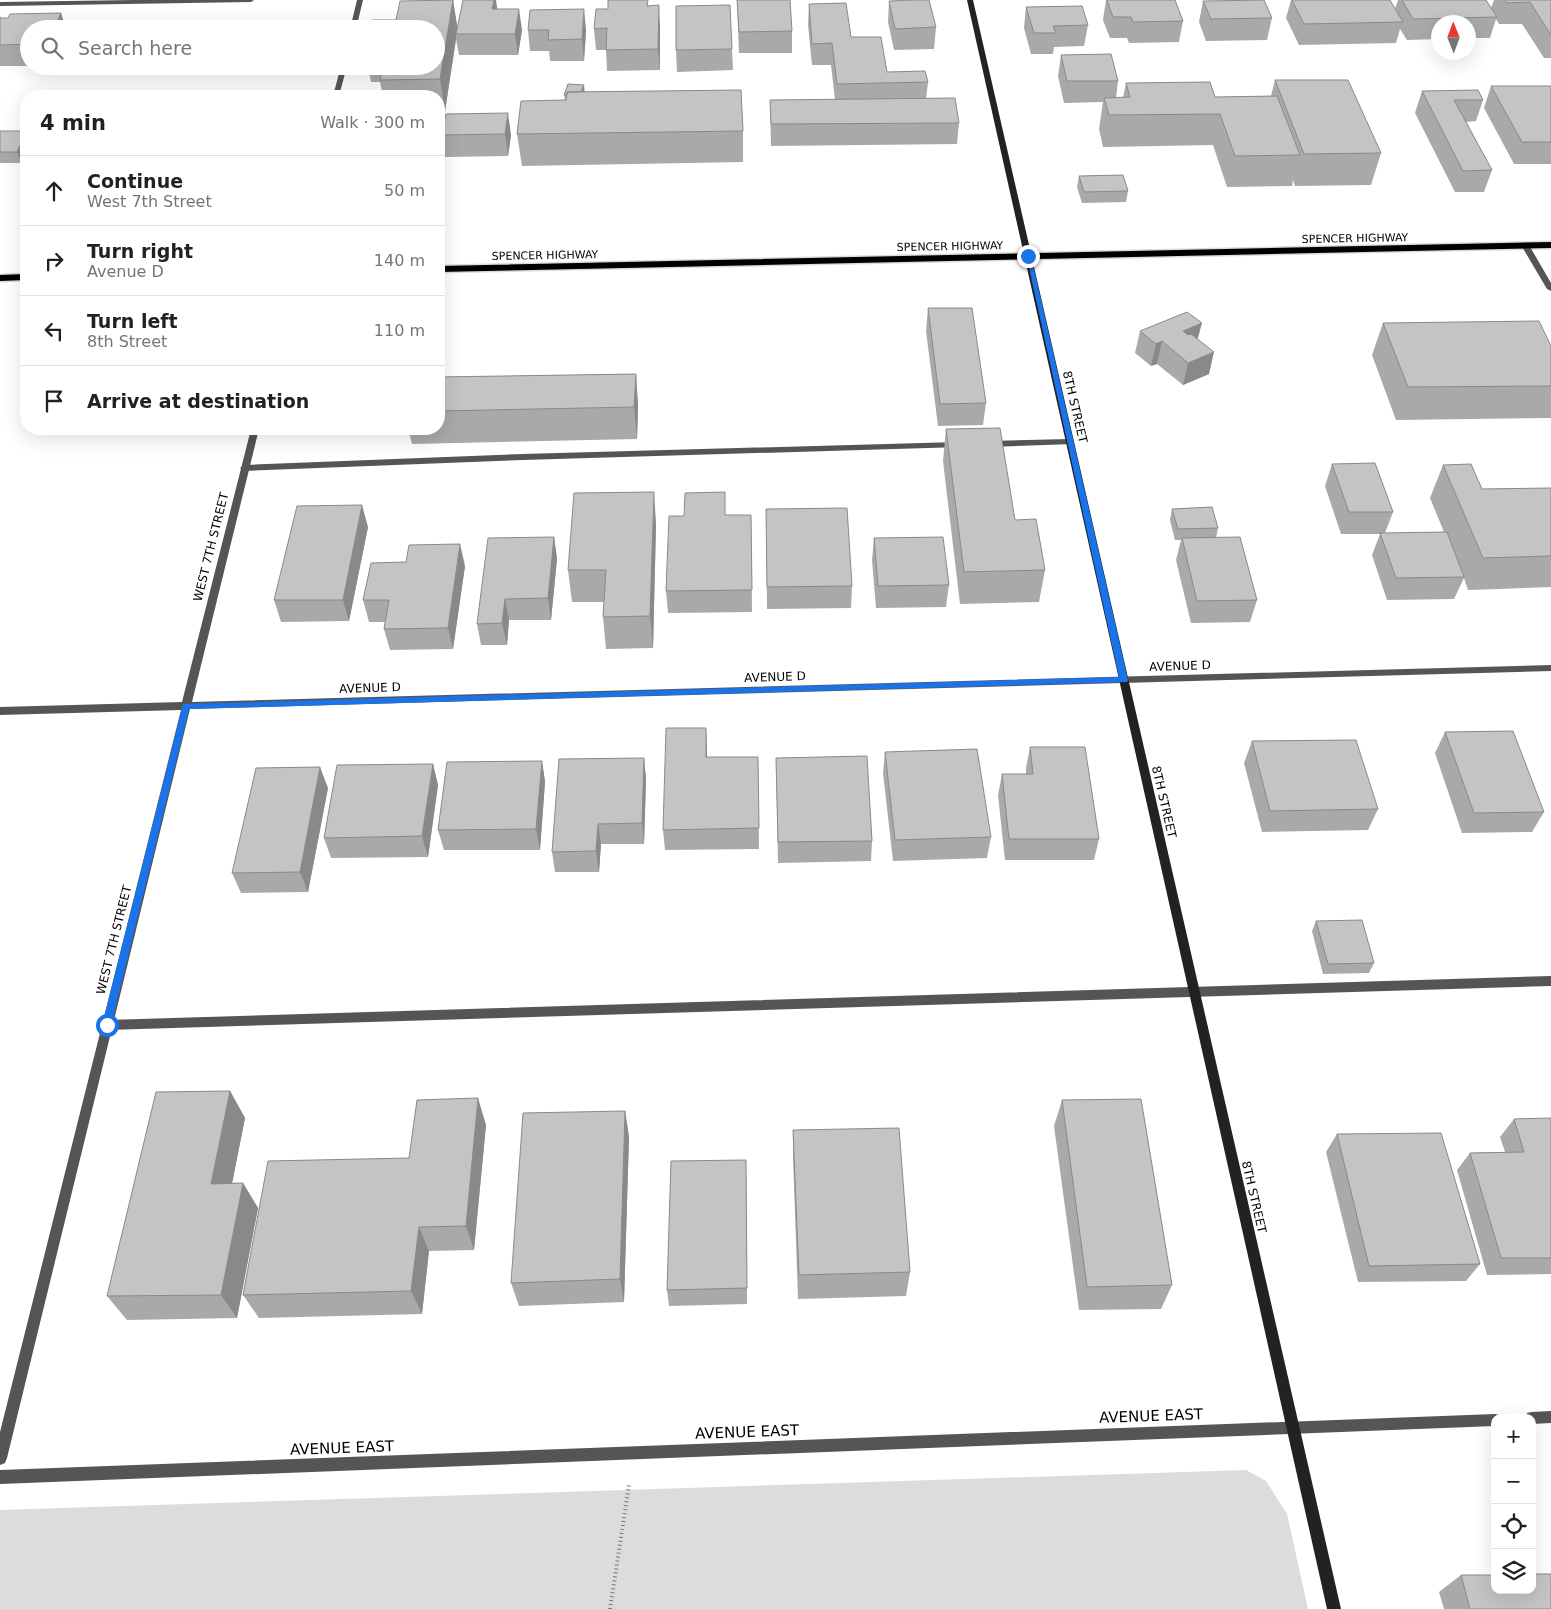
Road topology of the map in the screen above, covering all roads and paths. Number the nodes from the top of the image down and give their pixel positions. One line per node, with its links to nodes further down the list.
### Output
1 (251, 0): 4 (street)
2 (360, 0): 5 (street)
3 (970, 0): 10 (street, 8TH STREET)
4 (0, 4)
5 (355, 20)
6 (342, 75): 7 (street)
7 (338, 90)
8 (1526, 245): 9 (main road, SPENCER HIGHWAY); 10 (main road, SPENCER HIGHWAY); 14 (street)
9 (1551, 245)
10 (1028, 256): 11 (main road, SPENCER HIGHWAY); 16 (street, 8TH STREET)
11 (445, 268)
12 (20, 277): 13 (main road)
13 (0, 278)
14 (1551, 289)
15 (252, 435): 19 (street, WEST 7TH STREET)
16 (1070, 442): 17 (street); 21 (street, 8TH STREET)
17 (985, 444)
18 (966, 445): 19 (street)
19 (244, 468): 22 (street, WEST 7TH STREET)
20 (1551, 668): 21 (street, AVENUE D)
21 (1124, 680): 22 (street, AVENUE D); 25 (street, 8TH STREET)
22 (186, 706): 23 (street, AVENUE D); 26 (street, WEST 7TH STREET)
23 (0, 711)
24 (1551, 981): 25 (street)
25 (1194, 992): 26 (street); 30 (street, 8TH STREET)
26 (107, 1025): 32 (street, WEST 7TH STREET)
27 (1536, 1418): 28 (street)
28 (1551, 1418)
29 (1491, 1420): 30 (street, AVENUE EAST)
30 (1293, 1427): 31 (street, AVENUE EAST); 35 (street, 8TH STREET)
31 (634, 1453): 33 (street, AVENUE EAST); 34 (path)
32 (0, 1458)
33 (0, 1477)
34 (610, 1609)
35 (1334, 1609)

